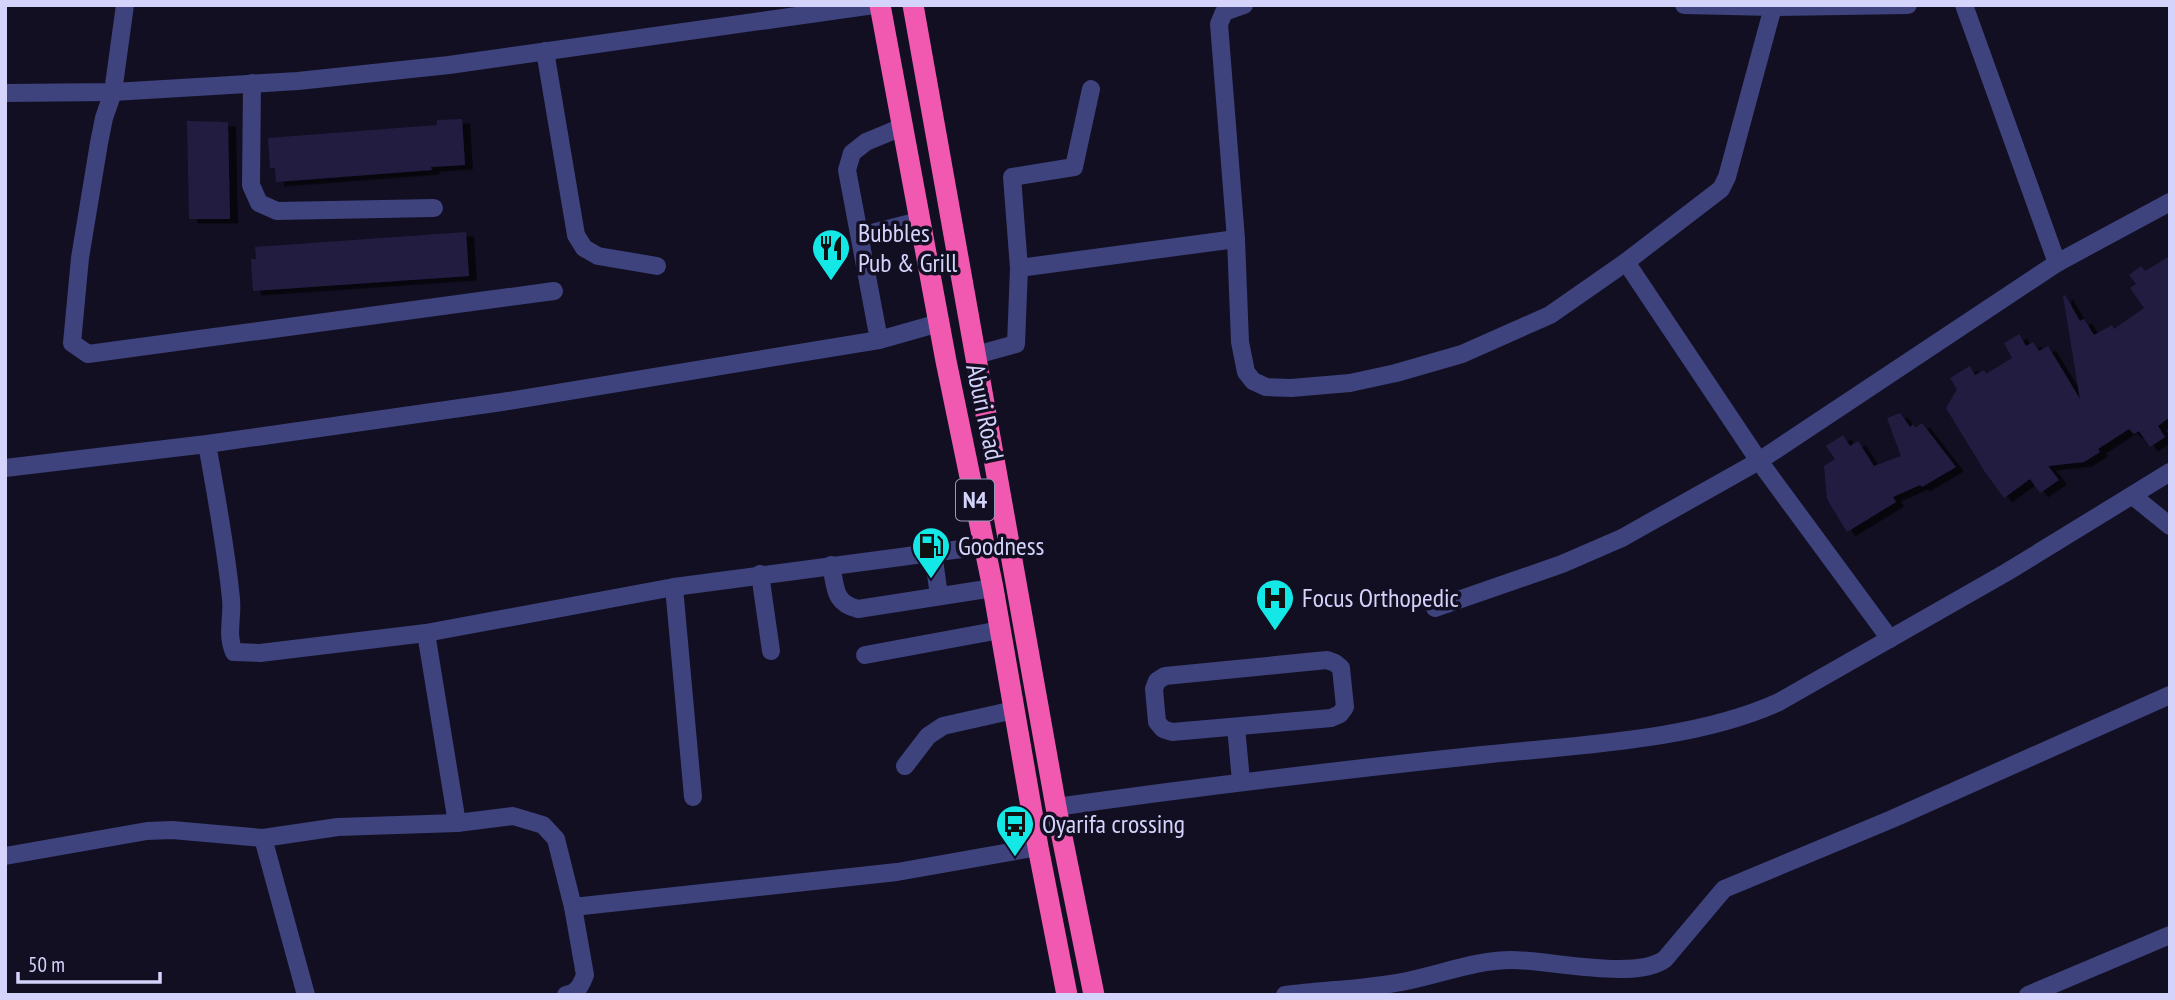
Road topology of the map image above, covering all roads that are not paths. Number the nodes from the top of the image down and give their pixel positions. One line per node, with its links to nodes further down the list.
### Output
1 (125, 5): 13 (street)
2 (874, 5): 10 (street)
3 (880, 5): 15 (highway, Aburi Road / N4)
4 (913, 5): 28 (highway, Aburi Road / N4)
5 (1244, 5): 20 (street)
6 (1684, 5): 9 (street)
7 (1908, 5): 9 (street)
8 (1964, 5): 22 (street)
9 (1773, 7): 21 (street)
10 (545, 51): 11 (street); 23 (street)
11 (252, 83): 13 (street); 17 (street)
12 (1091, 89): 24 (street)
13 (113, 92): 14 (street); 25 (street)
14 (5, 93)
15 (902, 127): 18 (highway, Aburi Road / N4); 19 (street)
16 (2170, 202): 22 (street)
17 (434, 208)
18 (919, 221): 19 (street); 26 (highway, Aburi Road / N4)
19 (860, 236): 27 (street)
20 (1236, 239): 21 (street); 24 (street)
21 (1626, 262): 31 (street)
22 (2057, 263): 31 (street)
23 (657, 266)
24 (1019, 268): 28 (street)
25 (554, 291)
26 (939, 323): 27 (street); 29 (highway, Aburi Road / N4)
27 (879, 340): 30 (street)
28 (976, 355): 29 (highway); 55 (highway, Aburi Road / N4)
29 (946, 362): 36 (highway, Aburi Road / N4)
30 (207, 444): 32 (street); 45 (street)
31 (1759, 461): 43 (street); 46 (street)
32 (5, 468)
33 (2170, 472): 34 (street)
34 (2133, 496): 35 (street); 46 (street)
35 (2170, 526)
36 (984, 545): 37 (street); 41 (highway, Aburi Road / N4)
37 (933, 552): 38 (street); 42 (street)
38 (831, 565): 39 (street); 42 (street)
39 (760, 574): 40 (street); 47 (street)
40 (674, 587): 45 (street); 54 (street)
41 (993, 588): 42 (street); 44 (highway, Aburi Road / N4)
42 (940, 596)
43 (1435, 608)
44 (1000, 630): 48 (street); 50 (highway, Aburi Road / N4)
45 (426, 634): 56 (street)
46 (1890, 639): 53 (street)
47 (771, 651)
48 (865, 655)
49 (2170, 695): 66 (street)
50 (1014, 710): 52 (street); 58 (highway, Aburi Road / N4)
51 (1236, 727): 51 (street); 53 (street)
52 (905, 766)
53 (1241, 781): 55 (street)
54 (693, 797)
55 (1056, 807): 65 (highway, Aburi Road / N4)
56 (457, 823): 57 (street); 60 (street)
57 (263, 838): 59 (street); 63 (street)
58 (1038, 847): 60 (street); 64 (highway, Aburi Road / N4)
59 (6, 854)
60 (573, 907): 62 (street)
61 (2170, 935): 67 (street)
62 (571, 994)
63 (306, 995)
64 (1067, 995)
65 (1094, 995)
66 (1285, 995)
67 (2028, 995)

